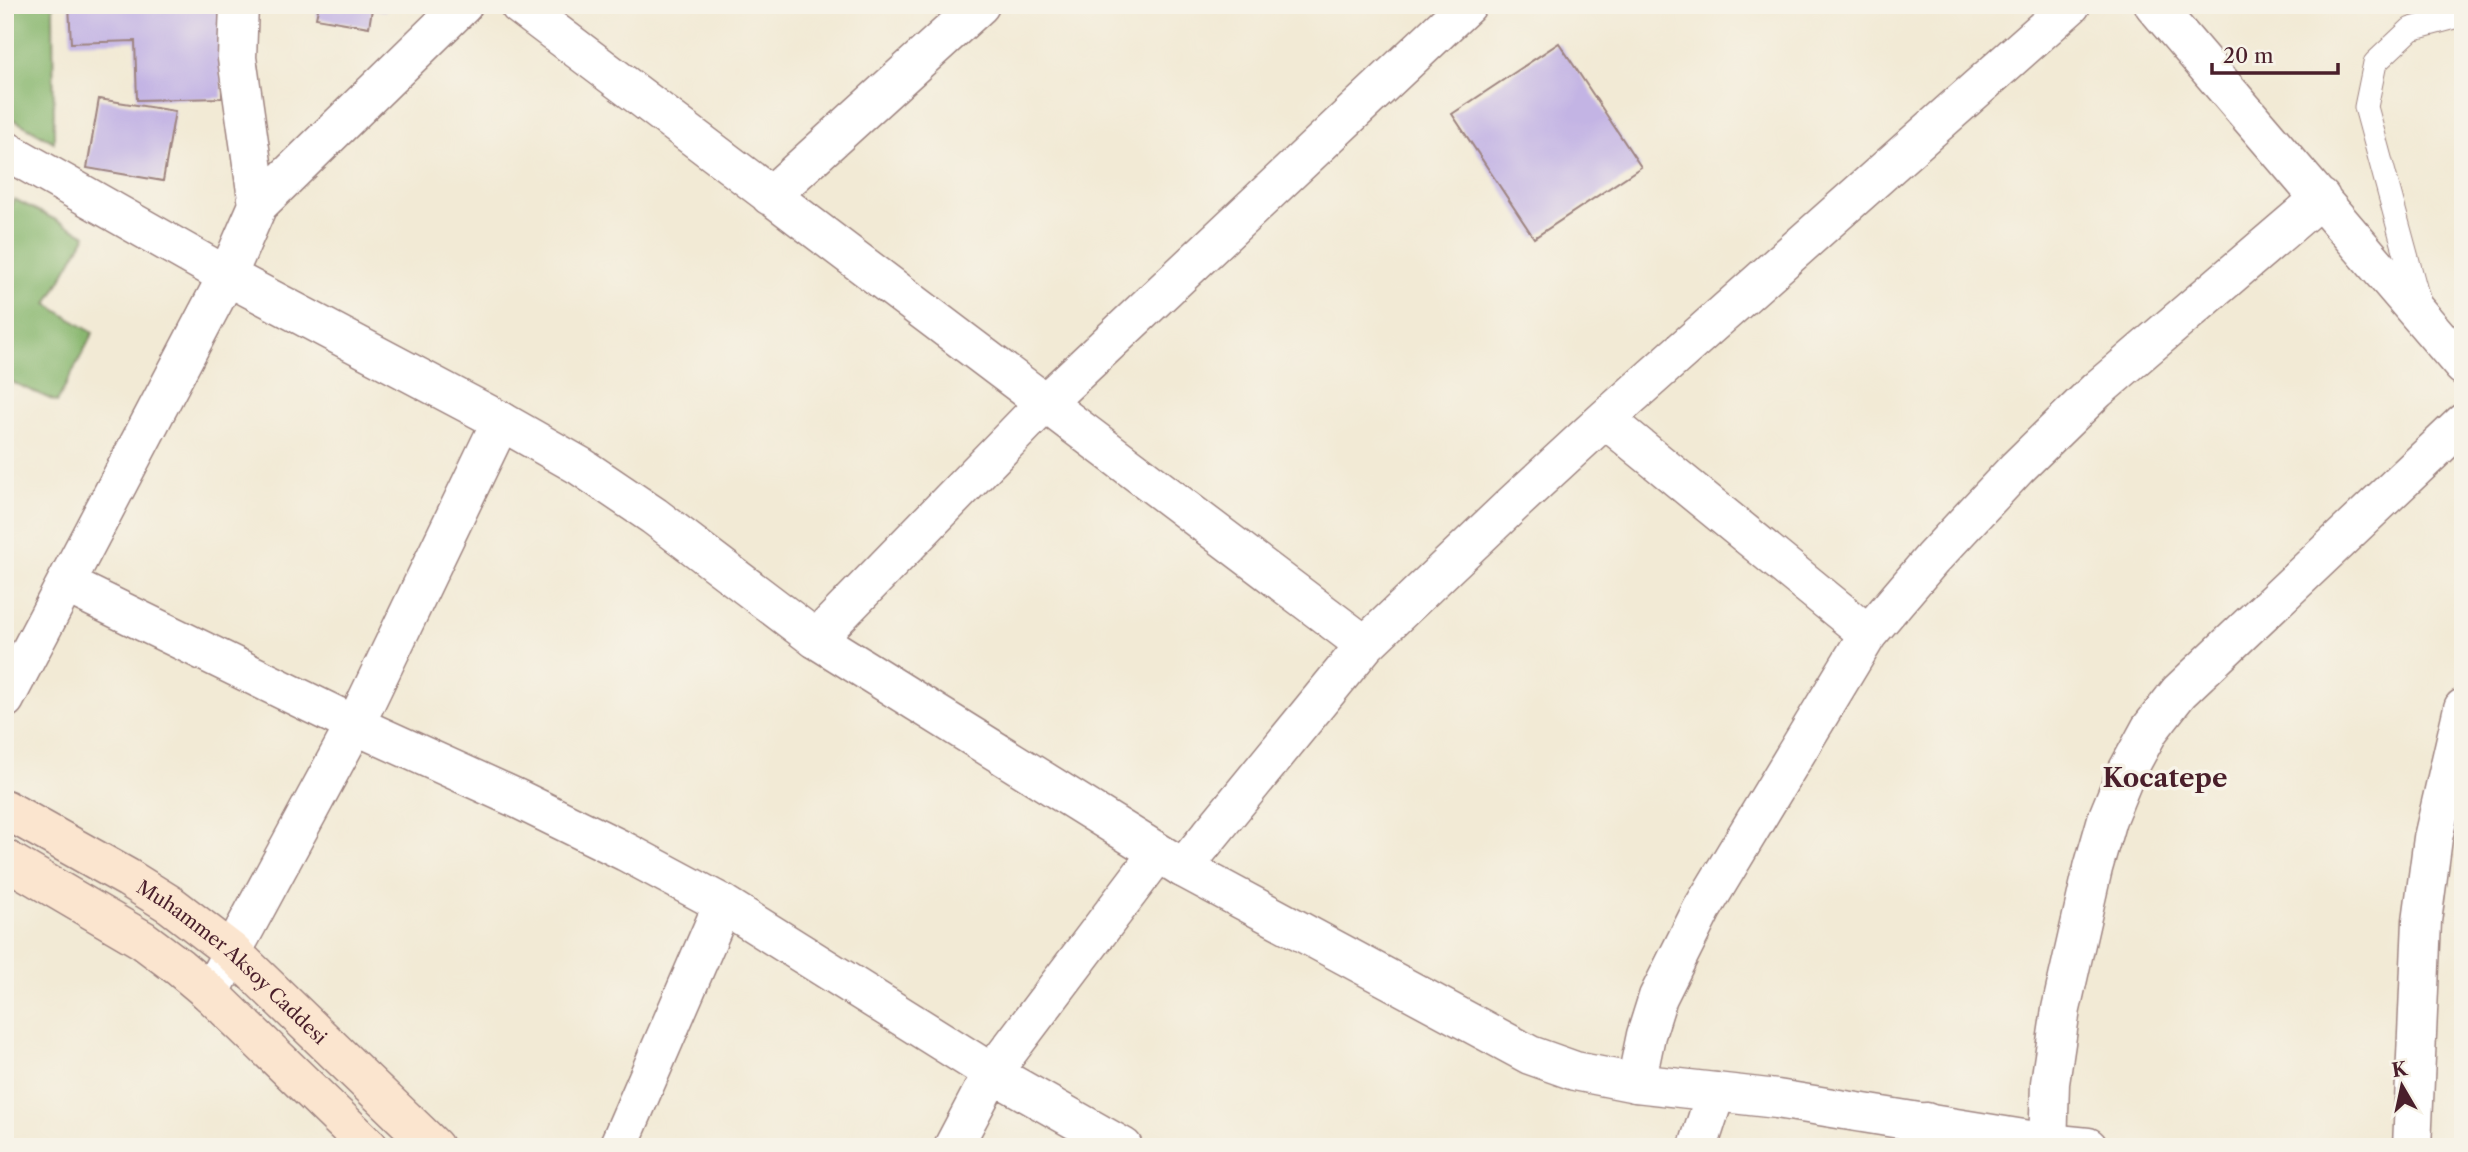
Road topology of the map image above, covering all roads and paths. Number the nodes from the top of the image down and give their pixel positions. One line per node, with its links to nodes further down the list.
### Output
1 (239, 5): 12 (street)
2 (463, 5): 12 (street)
3 (519, 5): 10 (street)
4 (979, 5): 10 (street)
5 (1467, 5): 16 (street)
6 (2071, 5): 17 (street)
7 (2154, 5): 11 (street)
8 (2463, 15): 14 (lane)
9 (5, 150): 13 (street)
10 (771, 196): 16 (street)
11 (2321, 198): 14 (street); 21 (street)
12 (258, 205): 13 (street)
13 (227, 276): 18 (street); 20 (street)
14 (2424, 322): 15 (street)
15 (2463, 366)
16 (1045, 403): 22 (street); 23 (street)
17 (1605, 419): 21 (street); 23 (street)
18 (501, 421): 22 (street); 26 (street)
19 (2463, 423): 37 (street)
20 (66, 584): 24 (street); 26 (street)
21 (1868, 634): 34 (street)
22 (816, 639): 29 (street)
23 (1364, 645): 29 (street)
24 (5, 699)
25 (2463, 708): 45 (street)
26 (355, 725): 30 (street); 31 (street)
27 (5, 809): 31 (main road, Muhammer Aksoy Caddesi)
28 (5, 859): 32 (main road, Muhammer Aksoy Caddesi)
29 (1170, 861): 33 (street); 34 (street)
30 (723, 904): 33 (street); 40 (street)
31 (231, 951): 32 (street); 39 (main road, Muhammer Aksoy Caddesi)
32 (211, 993): 38 (main road, Muhammer Aksoy Caddesi)
33 (992, 1073): 41 (street); 42 (street)
34 (1636, 1083): 35 (street)
35 (1716, 1092): 36 (street); 43 (street)
36 (1925, 1135): 37 (street)
37 (2048, 1145): 44 (street)
38 (369, 1147)
39 (433, 1147)
40 (618, 1147)
41 (953, 1147)
42 (1123, 1147)
43 (1698, 1147)
44 (2088, 1147)
45 (2412, 1147)

